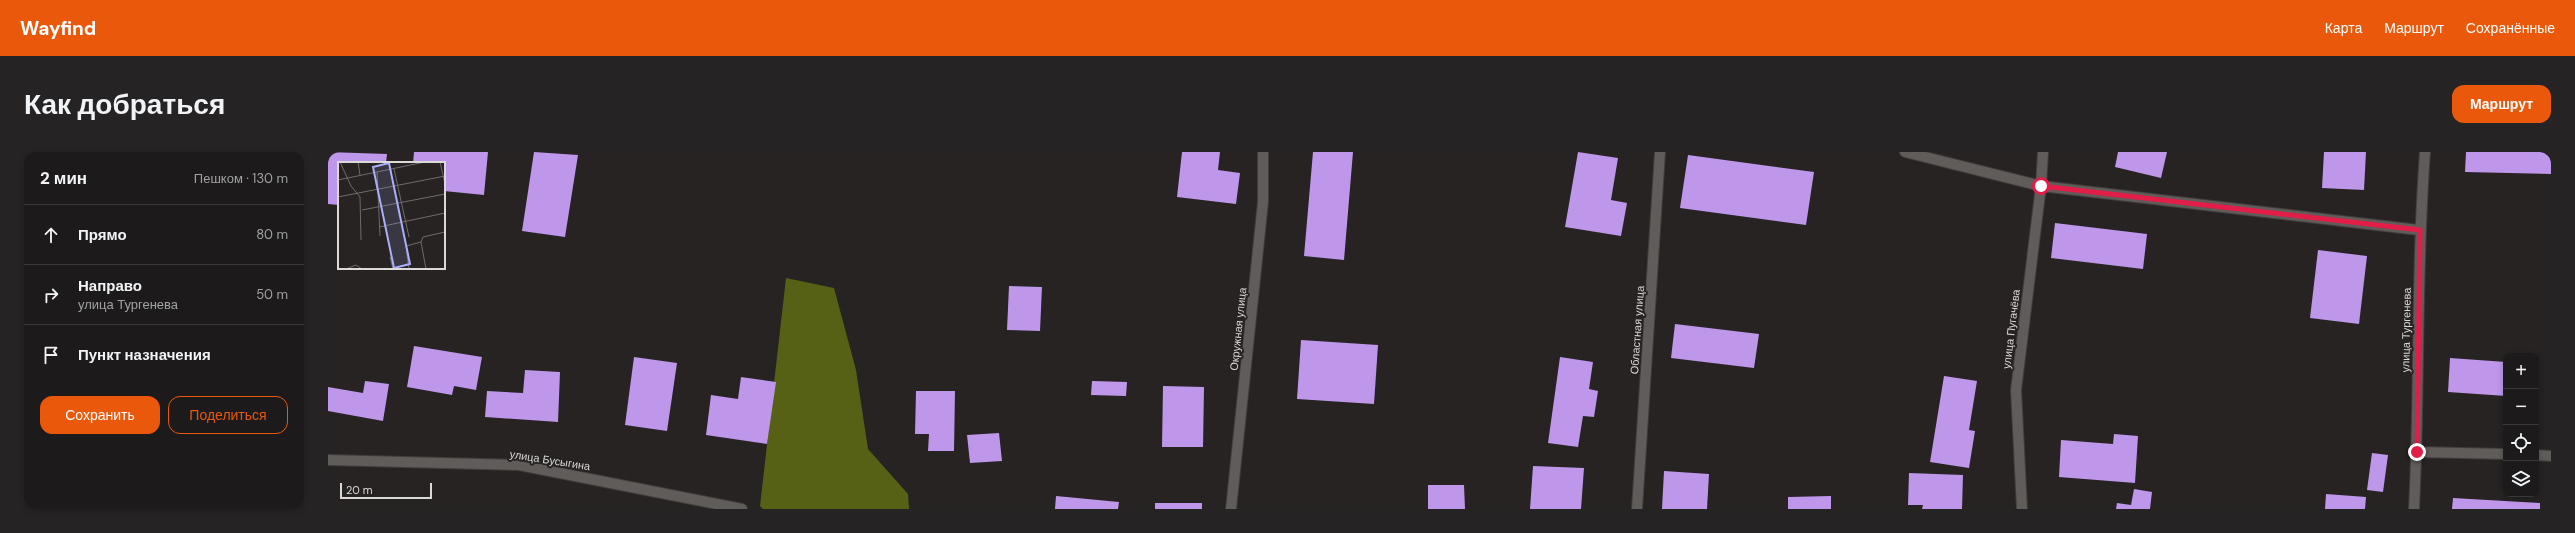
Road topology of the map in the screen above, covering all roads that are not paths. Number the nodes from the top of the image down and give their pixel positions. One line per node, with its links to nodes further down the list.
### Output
1 (1263, 152): 14 (street, Окружная улица)
2 (1660, 152): 15 (street, Областная улица)
3 (1905, 152): 6 (street)
4 (2042, 152): 6 (street, улица Пугачёва)
5 (2426, 152): 7 (street, улица Тургенева)
6 (2041, 186): 7 (street); 16 (street, улица Пугачёва)
7 (2420, 230): 8 (street, улица Тургенева)
8 (2417, 452): 9 (street); 17 (street, улица Тургенева)
9 (2503, 454)
10 (2539, 455): 11 (street)
11 (2551, 456)
12 (328, 460): 13 (street, улица Бусыгина)
13 (742, 509)
14 (1232, 509)
15 (1638, 509)
16 (2022, 509)
17 (2414, 509)

